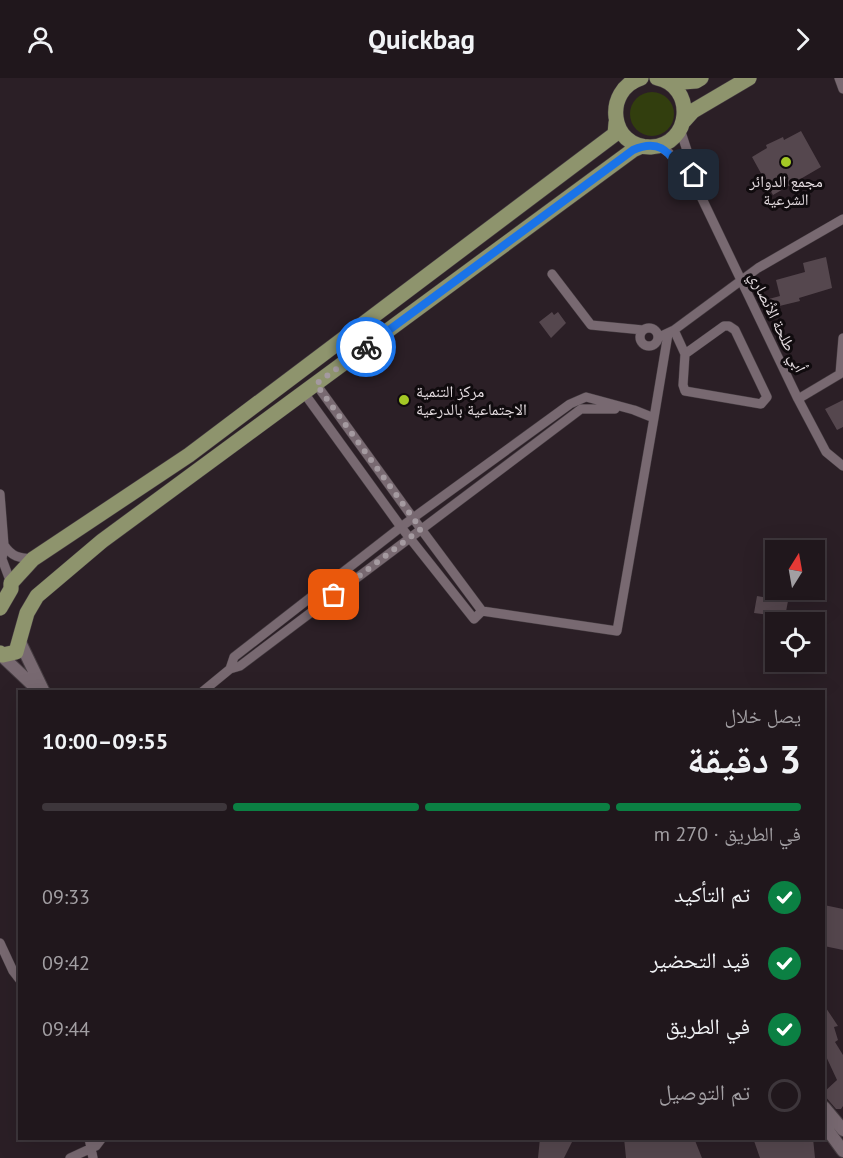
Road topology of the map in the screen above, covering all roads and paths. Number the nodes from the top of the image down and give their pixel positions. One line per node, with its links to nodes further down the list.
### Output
1 (641, 78): 7 (main road)
2 (702, 78): 5 (main road)
3 (749, 78): 8 (main road)
4 (839, 78): 6 (street)
5 (663, 80): 8 (main road)
6 (843, 89)
7 (616, 123): 9 (main road); 23 (main road)
8 (682, 125): 10 (main road); 11 (street, أبي طلحة الأنصاري)
9 (642, 146): 10 (main road); 19 (main road)
10 (659, 146): 11 (street, أبي طلحة الأنصاري)
11 (695, 184): 14 (street, أبي طلحة الأنصاري)
12 (843, 219): 14 (street)
13 (552, 274): 15 (street)
14 (741, 281): 16 (street); 20 (street, أبي طلحة الأنصاري)
15 (643, 330): 16 (street); 16 (street)
16 (667, 334): 18 (street); 22 (street)
17 (843, 338): 20 (street)
18 (685, 354): 18 (street)
19 (310, 389): 25 (main road); 27 (street); 29 (street)
20 (798, 399): 24 (street, أبي طلحة الأنصاري)
21 (634, 410): 22 (street); 27 (street); 30 (street)
22 (654, 418): 37 (street)
23 (189, 455): 25 (main road); 28 (main road)
24 (843, 466)
25 (200, 470): 32 (main road)
26 (0, 494): 33 (street)
27 (413, 518): 29 (street); 30 (street)
28 (87, 522): 32 (main road); 34 (main road)
29 (401, 526): 31 (street); 40 (street)
30 (421, 529): 31 (street); 37 (street)
31 (410, 537): 37 (street); 40 (street)
32 (102, 541): 38 (main road)
33 (4, 545): 34 (street); 35 (street)
34 (33, 559): 35 (main road)
35 (10, 583): 36 (main road)
36 (0, 608)
37 (482, 611)
38 (20, 642): 39 (main road); 42 (street)
39 (1, 655): 41 (street)
40 (230, 669): 43 (street)
41 (40, 690)
42 (41, 690)
43 (204, 690)
44 (0, 943): 45 (street)
45 (18, 977)
46 (825, 1108): 47 (street)
47 (841, 1124)
48 (825, 1126): 50 (street)
49 (91, 1143): 51 (street); 52 (street)
50 (843, 1151)
51 (70, 1158)
52 (93, 1158)

